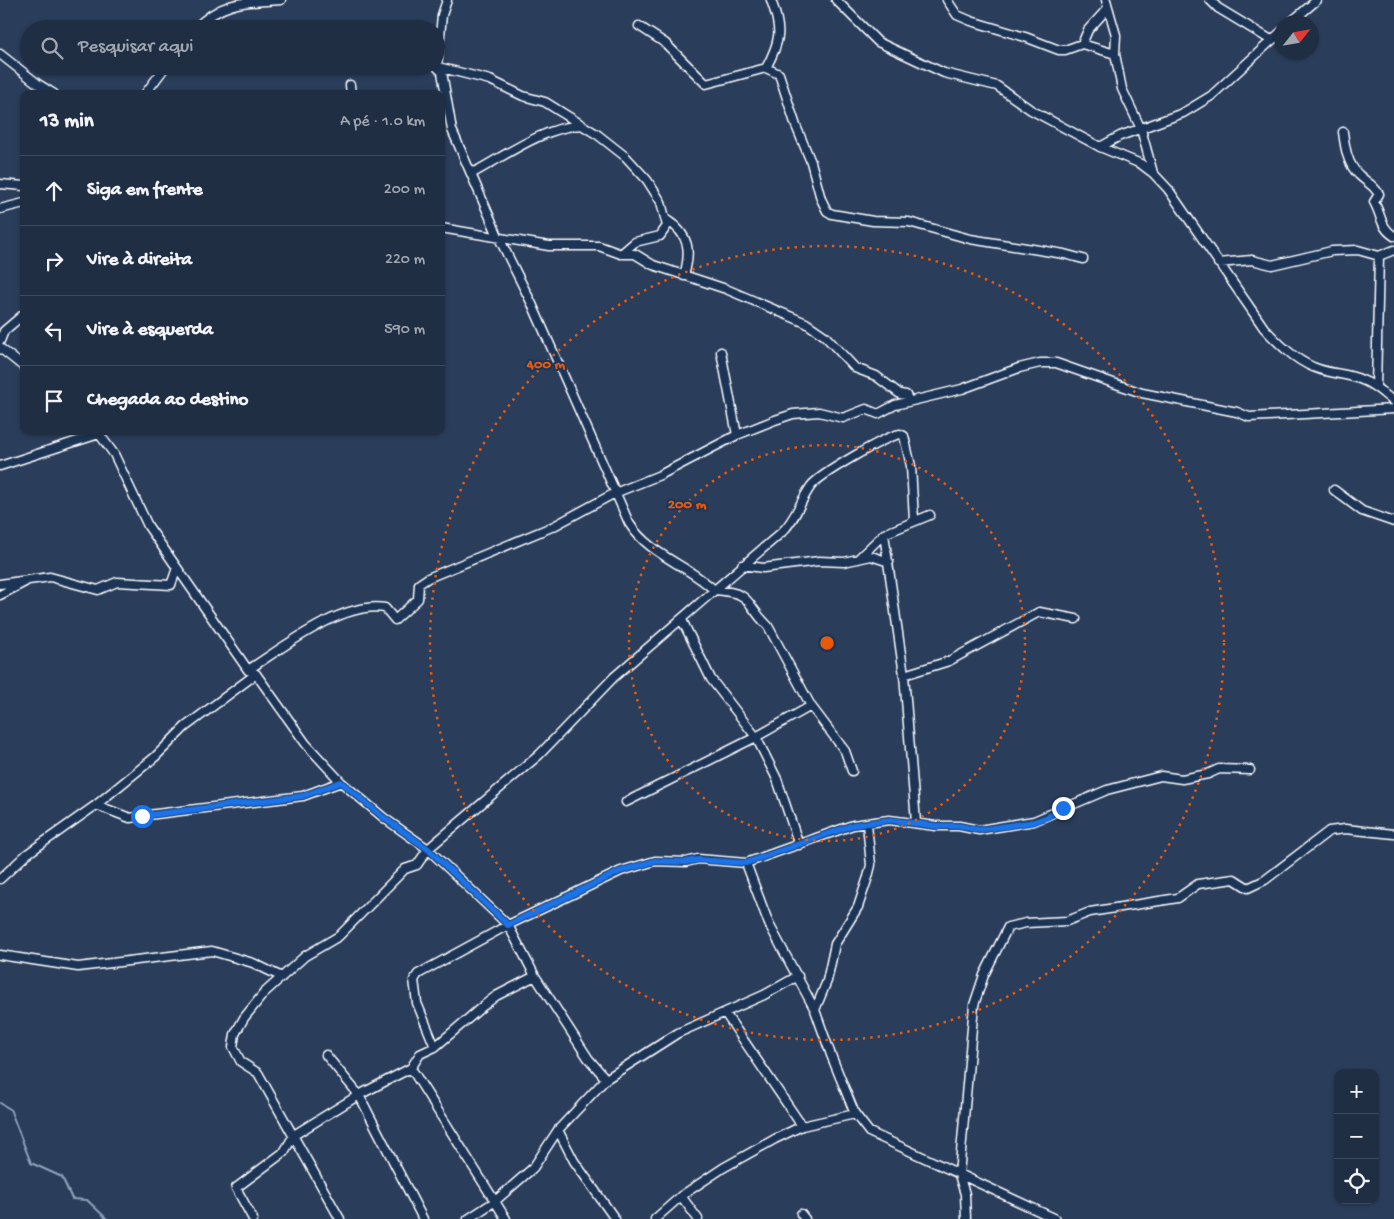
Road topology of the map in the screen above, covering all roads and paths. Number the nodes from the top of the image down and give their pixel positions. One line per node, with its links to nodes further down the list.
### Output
1 (280, 0): 10 (street)
2 (447, 0): 11 (street)
3 (771, 0): 18 (street)
4 (836, 0): 31 (street)
5 (947, 0): 15 (street)
6 (1210, 0): 14 (street)
7 (1316, 0): 9 (street)
8 (1107, 4): 15 (street); 17 (street)
9 (1299, 15)
10 (204, 20)
11 (442, 20)
12 (639, 26): 18 (street)
13 (1274, 38): 14 (street)
14 (1271, 40): 29 (street)
15 (1082, 44): 17 (street)
16 (0, 54): 19 (street)
17 (1115, 54): 29 (street)
18 (766, 68): 45 (street)
19 (20, 69)
20 (445, 69): 28 (street)
21 (28, 75): 25 (street)
22 (159, 75): 26 (street)
23 (443, 75): 33 (street)
24 (350, 85): 27 (street)
25 (49, 90)
26 (148, 90)
27 (351, 90)
28 (582, 125): 33 (street); 38 (street)
29 (1141, 129): 31 (street); 32 (street)
30 (1343, 132): 41 (street)
31 (1100, 147): 32 (street)
32 (1153, 173): 46 (street)
33 (471, 174): 40 (street)
34 (0, 184): 35 (street)
35 (20, 186)
36 (20, 204): 37 (street)
37 (0, 209)
38 (667, 220): 43 (street); 47 (street)
39 (445, 229): 40 (street)
40 (498, 236): 43 (street); 61 (street)
41 (1394, 236)
42 (1394, 250): 44 (street)
43 (620, 254): 47 (street)
44 (1379, 256): 46 (street); 52 (street)
45 (1083, 259)
46 (1218, 263): 52 (street)
47 (684, 276): 53 (street)
48 (20, 317): 49 (street)
49 (0, 345): 51 (street)
50 (721, 352): 58 (street)
51 (20, 363)
52 (1376, 388): 54 (street)
53 (909, 401): 55 (street); 58 (street)
54 (1394, 402)
55 (1394, 409)
56 (90, 435): 59 (street)
57 (101, 435): 69 (street)
58 (737, 435): 61 (street)
59 (0, 466)
60 (1334, 490): 64 (street)
61 (615, 493): 72 (street); 76 (street)
62 (930, 515): 63 (street)
63 (914, 520): 65 (street); 68 (street)
64 (1394, 522)
65 (884, 534): 66 (street); 67 (street)
66 (857, 560): 67 (street); 68 (street)
67 (890, 562): 78 (street)
68 (742, 565): 72 (street)
69 (177, 568): 70 (street); 76 (street)
70 (34, 577): 71 (street); 73 (street)
71 (0, 584)
72 (714, 590): 74 (street); 79 (street)
73 (0, 595)
74 (682, 620): 80 (street); 90 (street)
75 (1076, 620): 78 (street)
76 (248, 670): 77 (street)
77 (256, 674): 83 (street); 85 (street)
78 (904, 675): 86 (street)
79 (812, 706): 80 (street); 82 (street)
80 (756, 737): 84 (street); 89 (street)
81 (1250, 770): 86 (street)
82 (852, 771)
83 (341, 782): 85 (street); 90 (street)
84 (626, 802)
85 (96, 806): 92 (street)
86 (916, 822): 87 (street)
87 (867, 824): 89 (street); 98 (street)
88 (1394, 834): 109 (street)
89 (799, 845): 91 (street)
90 (428, 849): 93 (street); 97 (street)
91 (746, 863): 93 (street); 96 (street)
92 (0, 879)
93 (508, 925): 95 (street); 100 (street)
94 (0, 955): 97 (street)
95 (535, 976): 100 (street); 103 (street)
96 (798, 976): 98 (street); 99 (street)
97 (282, 977): 108 (street)
98 (816, 1010): 105 (street)
99 (726, 1014): 103 (street); 106 (street)
100 (435, 1047): 102 (street)
101 (326, 1055): 104 (street)
102 (411, 1068): 104 (street); 111 (street)
103 (606, 1079): 107 (street)
104 (358, 1095): 108 (street); 114 (street)
105 (855, 1114): 106 (street); 109 (street)
106 (802, 1126): 110 (street)
107 (558, 1130): 111 (street); 117 (street)
108 (294, 1135): 112 (street); 113 (street)
109 (959, 1175): 120 (street); 121 (street)
110 (681, 1196): 118 (street); 119 (street)
111 (494, 1202): 115 (street); 116 (street)
112 (253, 1219)
113 (340, 1219)
114 (423, 1219)
115 (468, 1219)
116 (506, 1219)
117 (616, 1219)
118 (655, 1219)
119 (698, 1219)
120 (966, 1219)
121 (1056, 1219)

